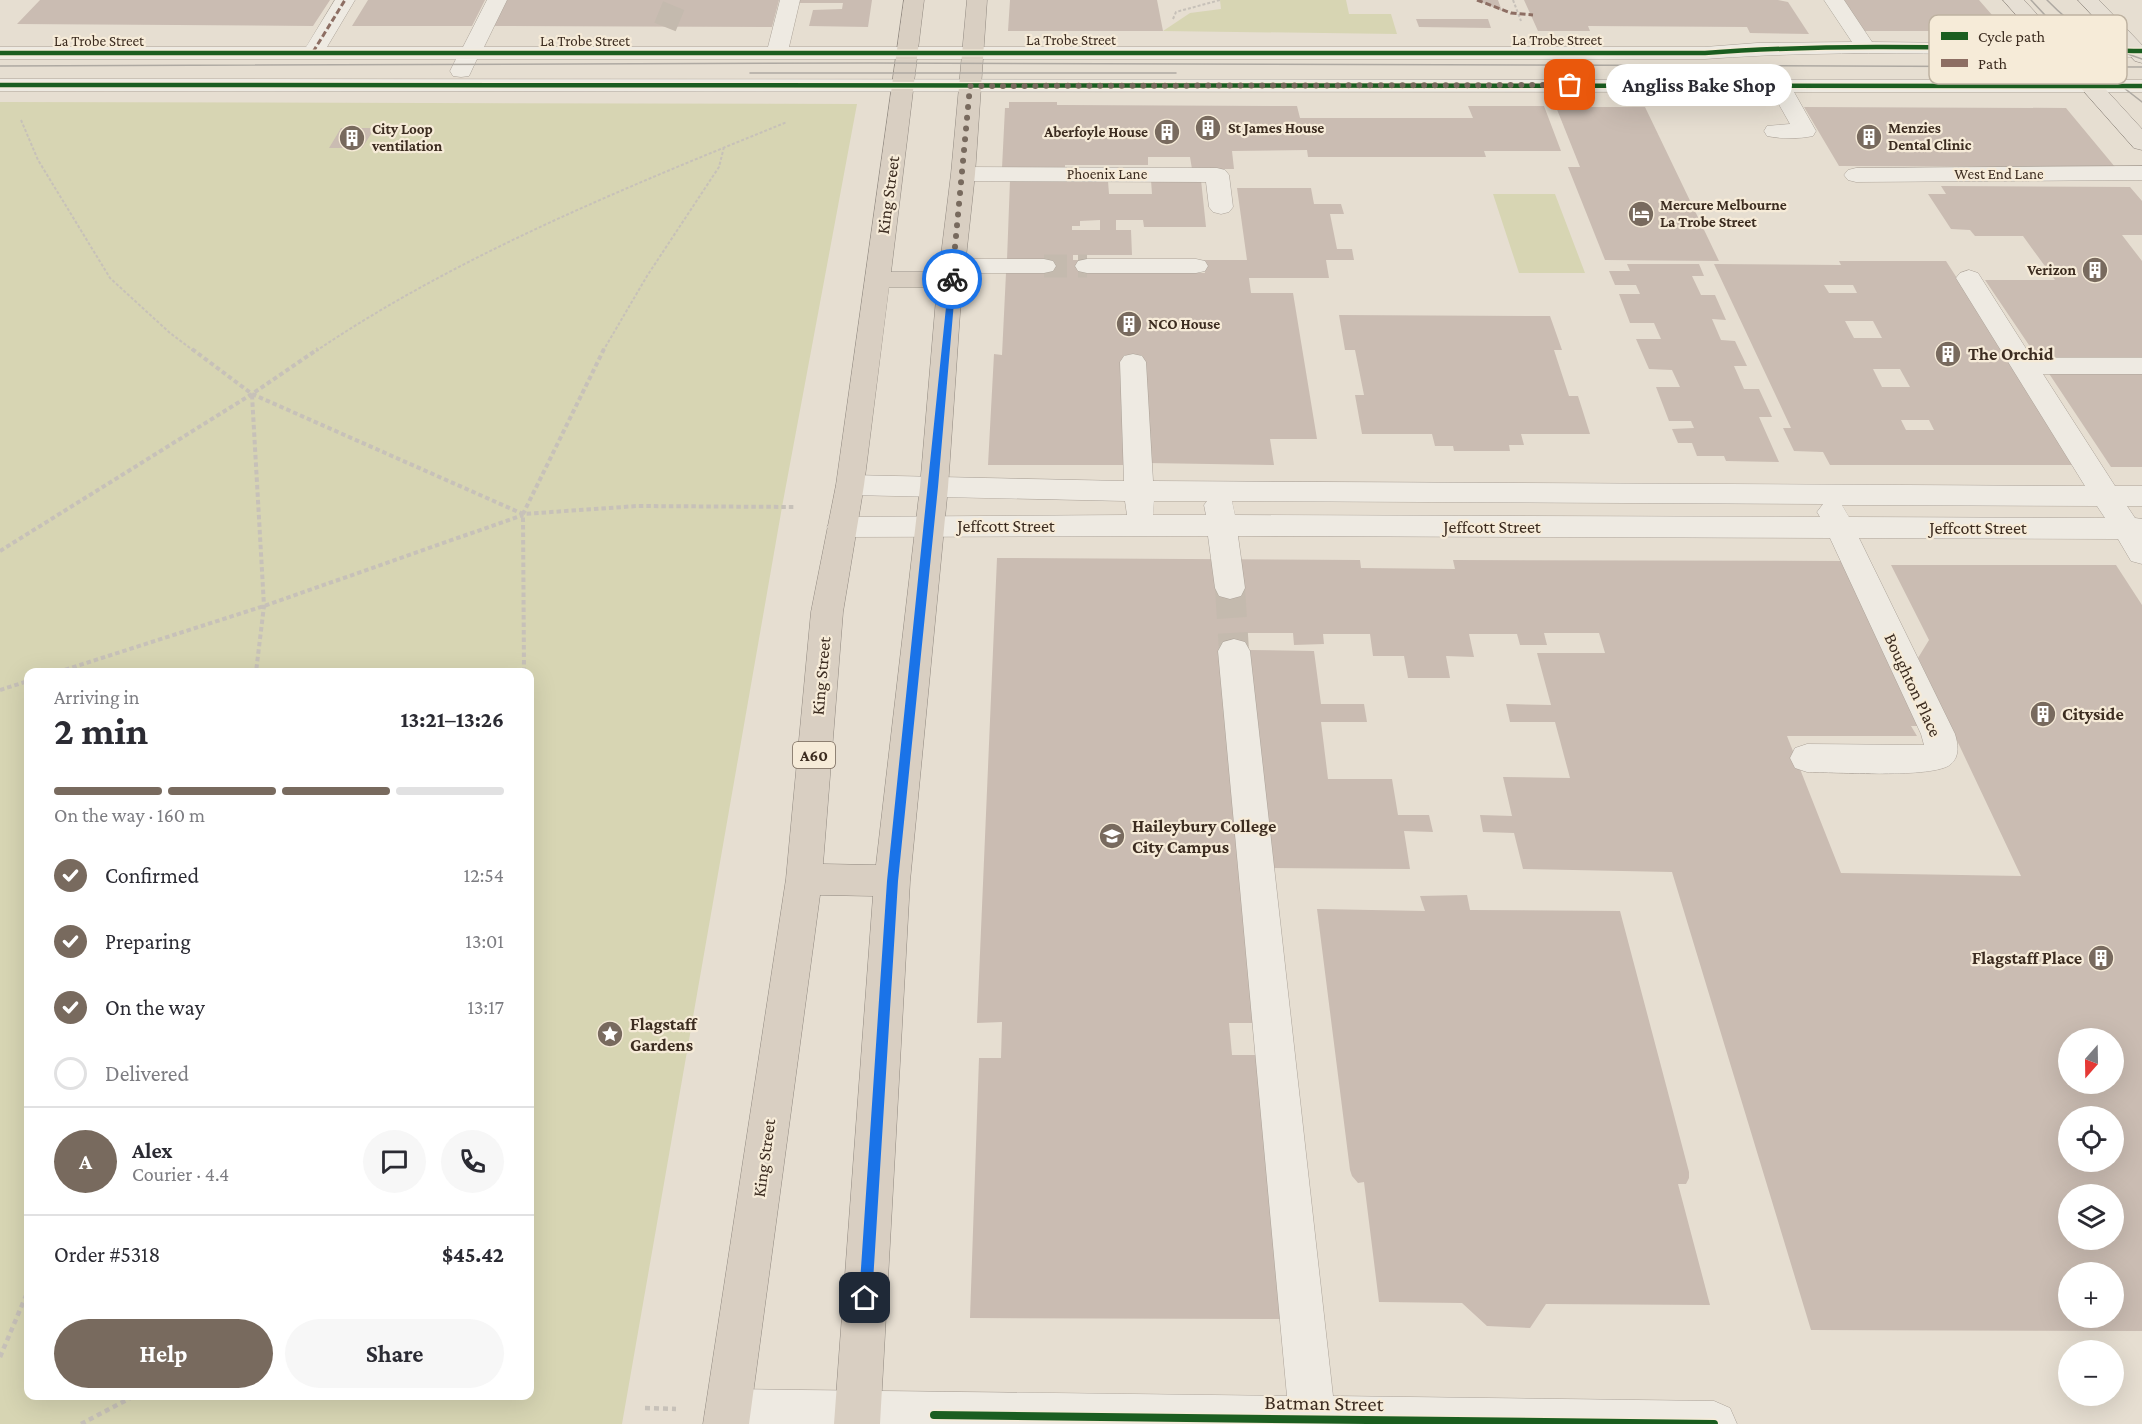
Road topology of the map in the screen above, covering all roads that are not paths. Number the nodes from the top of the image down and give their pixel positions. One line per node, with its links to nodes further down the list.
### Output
1 (345, 0): 15 (street)
2 (497, 0): 19 (street)
3 (790, 0): 20 (street)
4 (914, 0): 17 (highway, King Street / A60)
5 (977, 0): 18 (highway)
6 (1834, 0): 13 (street)
7 (2013, 0): 9 (main road)
8 (2088, 0): 10 (main road)
9 (2026, 15)
10 (2103, 15)
11 (664, 32): 16 (street)
12 (2127, 40): 21 (main road)
13 (1866, 48): 14 (street, La Trobe Street); 18 (street, La Trobe Street)
14 (1929, 49)
15 (313, 52): 19 (street, La Trobe Street); 22 (street, La Trobe Street)
16 (656, 52): 19 (street, La Trobe Street); 20 (street, La Trobe Street); 25 (street)
17 (907, 52): 18 (street, La Trobe Street); 20 (street, La Trobe Street); 28 (highway, King Street / A60)
18 (973, 52): 29 (highway)
19 (470, 53): 24 (street)
20 (777, 53)
21 (2140, 53)
22 (0, 54)
23 (0, 85): 24 (street)
24 (453, 85): 25 (street)
25 (644, 85): 28 (street)
26 (1779, 85): 27 (street); 29 (street); 31 (street)
27 (2089, 85): 30 (street); 32 (main road)
28 (903, 86): 29 (street); 42 (highway, King Street / A60)
29 (970, 86): 34 (highway)
30 (2142, 86)
31 (1775, 131)
32 (2142, 143)
33 (2142, 173): 35 (street, West End Lane)
34 (963, 174): 36 (street, Phoenix Lane); 40 (highway)
35 (1856, 175)
36 (1221, 207)
37 (1044, 266): 40 (street)
38 (1087, 266): 39 (street)
39 (1196, 266)
40 (953, 273): 42 (highway); 47 (highway)
41 (1969, 278): 44 (street)
42 (876, 279): 46 (highway, King Street / A60)
43 (1133, 362): 48 (street)
44 (2025, 366): 45 (street); 51 (street)
45 (2142, 366)
46 (850, 486): 47 (street, Jeffcott Street); 56 (highway, King Street / A60)
47 (934, 487): 48 (street, Jeffcott Street); 55 (highway)
48 (1138, 491): 49 (street, Jeffcott Street); 53 (street)
49 (1218, 491): 50 (street, Jeffcott Street); 54 (street)
50 (1823, 495): 51 (street, Jeffcott Street); 57 (street)
51 (2106, 496): 52 (street, Jeffcott Street); 58 (street)
52 (2142, 496)
53 (1140, 525): 54 (street, Jeffcott Street); 55 (street, Jeffcott Street)
54 (1221, 525): 57 (street, Jeffcott Street); 60 (street)
55 (930, 526): 56 (street, Jeffcott Street); 64 (highway)
56 (842, 527): 63 (highway, King Street / A60)
57 (1840, 528): 58 (street, Jeffcott Street); 62 (street, Boughton Place)
58 (2134, 529): 59 (street)
59 (2142, 553)
60 (1230, 588)
61 (1234, 651): 67 (street)
62 (1808, 758)
63 (804, 879): 64 (highway); 65 (highway, King Street / A60)
64 (892, 881): 66 (highway)
65 (727, 1418): 66 (street, Batman Street)
66 (857, 1419): 67 (street, Batman Street)
67 (1312, 1422): 68 (street, Batman Street)
68 (1714, 1424)

